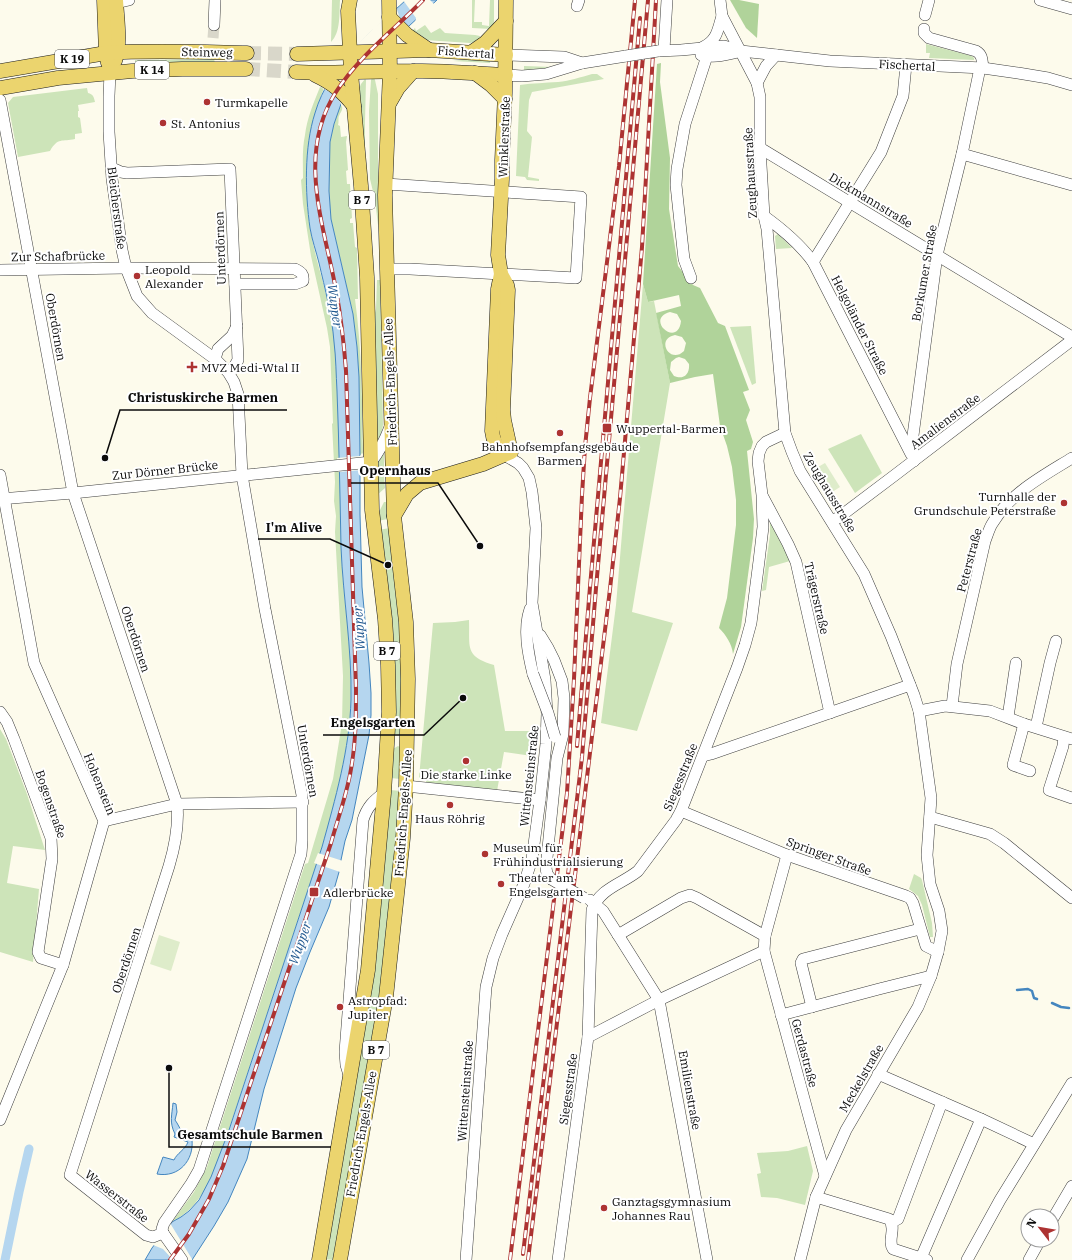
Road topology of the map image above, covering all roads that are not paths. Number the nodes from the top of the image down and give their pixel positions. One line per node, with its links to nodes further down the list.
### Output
1 (215, 0): 14 (street)
2 (506, 0): 13 (main road, Winklerstraße)
3 (667, 0): 19 (street)
4 (720, 0): 12 (street)
5 (929, 0): 11 (street)
6 (1040, 0): 10 (street)
7 (115, 1): 23 (main road, Bleicherstraße)
8 (349, 5): 16 (main road, B 7); 16 (main road)
9 (389, 8): 17 (main road); 18 (main road, B 7)
10 (1072, 9)
11 (926, 15)
12 (722, 16): 20 (street, Zeughausstraße); 22 (street)
13 (506, 21): 21 (main road); 26 (main road, Winklerstraße)
14 (214, 25)
15 (924, 29): 30 (street)
16 (340, 50): 18 (main road, Fischertal); 25 (main road); 37 (main road, Friedrich-Engels-Allee / B 7)
17 (429, 50): 18 (main road, Fischertal); 21 (main road, Fischertal)
18 (389, 51): 35 (main road, Friedrich-Engels-Allee / B 7)
19 (661, 51): 22 (street, Fischertal); 28 (street, Fischertal, bridge)
20 (741, 51): 22 (street, Fischertal); 27 (street, Fischertal); 41 (street, Zeughausstraße)
21 (472, 52): 26 (main road, Fischertal)
22 (705, 52): 64 (street)
23 (112, 53): 24 (main road, Steinweg / K 14); 32 (main road, Steinweg / K 19); 36 (main road, Bleicherstraße)
24 (247, 53)
25 (297, 54)
26 (506, 55): 28 (street, Fischertal); 40 (main road, Winklerstraße)
27 (776, 56): 29 (street, Fischertal); 41 (street)
28 (582, 63): 40 (street, Fischertal)
29 (906, 65): 30 (street, Fischertal); 54 (street)
30 (981, 68): 42 (street, Fischertal); 49 (street, Borkumer Straße)
31 (246, 69): 36 (main road, Steinweg / K 14)
32 (0, 71)
33 (413, 71): 35 (main road, Fischertal); 38 (main road, Fischertal); 47 (main road)
34 (296, 72): 39 (main road)
35 (390, 72): 37 (main road, Fischertal); 47 (main road, Friedrich-Engels-Allee / B 7)
36 (110, 73): 43 (main road, Steinweg / K 19); 50 (street, Bleicherstraße)
37 (351, 73): 39 (main road); 44 (main road, Friedrich-Engels-Allee / B 7)
38 (474, 73): 40 (main road, Fischertal); 45 (main road)
39 (319, 75): 44 (main road)
40 (506, 75): 45 (main road, Winklerstraße)
41 (757, 83): 48 (street, Zeughausstraße)
42 (1072, 85)
43 (0, 88)
44 (352, 99): 76 (main road, Friedrich-Engels-Allee / B 7)
45 (505, 99): 53 (main road, Winklerstraße)
46 (0, 100): 62 (street, Oberdörnen)
47 (389, 103): 51 (main road, Friedrich-Engels-Allee / B 7)
48 (760, 148): 54 (street, Dickmannstraße); 55 (street, Zeughausstraße)
49 (962, 154): 52 (street); 56 (street, Borkumer Straße)
50 (112, 168): 58 (street, Bleicherstraße); 59 (street, Unterdörnen)
51 (386, 184): 53 (street); 60 (main road, Friedrich-Engels-Allee / B 7)
52 (1072, 185)
53 (501, 192): 63 (main road, Winklerstraße); 63 (street)
54 (850, 202): 56 (street, Dickmannstraße); 57 (street)
55 (764, 216): 57 (street, Helgoländer Straße); 72 (street, Zeughausstraße)
56 (937, 255): 67 (street, Dickmannstraße); 75 (street, Borkumer Straße)
57 (813, 262): 75 (street, Helgoländer Straße)
58 (126, 268): 59 (street, Zur Schafbrücke); 62 (street, Zur Schafbrücke); 69 (street, Bleicherstraße)
59 (234, 269): 65 (street, Unterdörnen); 65 (street, Zur Schafbrücke)
60 (387, 269): 63 (street); 71 (main road, Friedrich-Engels-Allee / B 7)
61 (0, 270): 62 (street, Zur Schafbrücke)
62 (32, 270): 81 (street, Oberdörnen)
63 (502, 274): 73 (main road)
64 (691, 278)
65 (235, 284): 66 (street, Unterdörnen)
66 (237, 326): 69 (street); 70 (street, Unterdörnen)
67 (1072, 337)
68 (1072, 340): 75 (street, Amalienstraße)
69 (215, 359): 70 (street, Bleicherstraße)
70 (228, 372): 78 (street, Unterdörnen)
71 (391, 425): 76 (street); 80 (main road, Friedrich-Engels-Allee / B 7)
72 (785, 433): 82 (street, Siegesstraße); 86 (street, Zeughausstraße)
73 (510, 456): 79 (main road); 87 (street, Wittensteinstraße)
74 (1072, 458): 92 (street, Peterstraße)
75 (914, 461): 86 (street, Amalienstraße)
76 (367, 462): 78 (street, Zur Dörner Brücke); 84 (main road, Friedrich-Engels-Allee / B 7)
77 (0, 475): 83 (street, Hohenstein)
78 (242, 475): 81 (street, Zur Dörner Brücke); 109 (street, Unterdörnen)
79 (420, 483): 80 (main road); 85 (main road)
80 (393, 487): 84 (main road); 85 (main road, Friedrich-Engels-Allee / B 7)
81 (74, 493): 83 (street, Zur Dörner Brücke); 110 (street, Oberdörnen)
82 (762, 495): 95 (street, Trägerstraße); 102 (street, Siegesstraße)
83 (2, 499): 113 (street, Hohenstein)
84 (372, 510): 101 (main road, Friedrich-Engels-Allee / B 7)
85 (394, 516): 100 (main road, Friedrich-Engels-Allee / B 7)
86 (832, 520): 91 (street, Zeughausstraße)
87 (532, 603): 88 (street, Wittensteinstraße); 103 (street, Emilienstraße, bridge)
88 (537, 632): 103 (street, Emilienstraße); 108 (street, Wittensteinstraße)
89 (1056, 641): 98 (street)
90 (1016, 663): 96 (street)
91 (910, 685): 93 (street, Zeughausstraße); 95 (street)
92 (952, 706): 93 (street); 96 (street)
93 (919, 711): 112 (street, Zeughausstraße)
94 (0, 712): 123 (street, Bogenstraße)
95 (830, 713): 102 (street)
96 (1008, 717): 97 (street)
97 (1024, 724): 98 (street); 104 (street)
98 (1036, 728): 99 (street)
99 (1068, 738): 107 (street)
100 (408, 745): 101 (main road); 105 (main road, Friedrich-Engels-Allee / B 7)
101 (388, 746): 106 (main road, Friedrich-Engels-Allee / B 7)
102 (703, 756): 111 (street, Siegesstraße)
103 (557, 758): 116 (street, Emilienstraße, bridge)
104 (1030, 771)
105 (406, 786): 108 (street); 147 (main road, Friedrich-Engels-Allee / B 7)
106 (384, 793): 130 (main road, Friedrich-Engels-Allee / B 7); 130 (street, Friedrich-Engels-Allee)
107 (1072, 798)
108 (540, 800): 148 (street, Wittensteinstraße)
109 (303, 802): 110 (street); 142 (street, Unterdörnen)
110 (176, 804): 113 (street); 136 (street, Oberdörnen)
111 (681, 811): 114 (street, Springer Straße); 116 (street, Siegesstraße)
112 (930, 817): 115 (street); 117 (street, Zeughausstraße)
113 (104, 821): 123 (street, Hohenstein)
114 (787, 855): 118 (street, Springer Straße); 120 (street, Gerdastraße)
115 (1072, 898)
116 (595, 903): 119 (street, Emilienstraße); 128 (street, Siegesstraße)
117 (939, 911): 122 (street, Meckelstraße)
118 (920, 929): 122 (street, Springer Straße); 126 (street)
119 (618, 935): 120 (street); 125 (street, Emilienstraße)
120 (765, 936): 121 (street, Gerdastraße)
121 (764, 950): 125 (street); 127 (street, Gerdastraße)
122 (938, 952): 124 (street, Meckelstraße)
123 (63, 965): 134 (street, Hohenstein)
124 (931, 976): 126 (street); 129 (street, Meckelstraße)
125 (659, 1000): 128 (street); 150 (street, Emilienstraße)
126 (812, 1007): 127 (street)
127 (781, 1015): 137 (street, Gerdastraße)
128 (588, 1037): 149 (street, Siegesstraße)
129 (878, 1074): 132 (street); 137 (street, Meckelstraße)
130 (349, 1078): 146 (main road, Friedrich-Engels-Allee / B 7)
131 (1072, 1083): 135 (street)
132 (942, 1102): 133 (street); 141 (street)
133 (981, 1119): 135 (street); 144 (street)
134 (0, 1120)
135 (1034, 1144): 152 (street)
136 (70, 1175): 142 (street, Wasserstraße)
137 (825, 1176): 139 (street, Meckelstraße)
138 (1072, 1186): 140 (street)
139 (816, 1197): 141 (street); 151 (street, Meckelstraße)
140 (1059, 1208)
141 (892, 1222): 144 (street)
142 (163, 1232): 145 (street)
143 (1036, 1248): 153 (street)
144 (924, 1259)
145 (182, 1260)
146 (319, 1260)
147 (340, 1260)
148 (466, 1260)
149 (558, 1260)
150 (707, 1260)
151 (800, 1260)
152 (967, 1260)
153 (1029, 1260)

